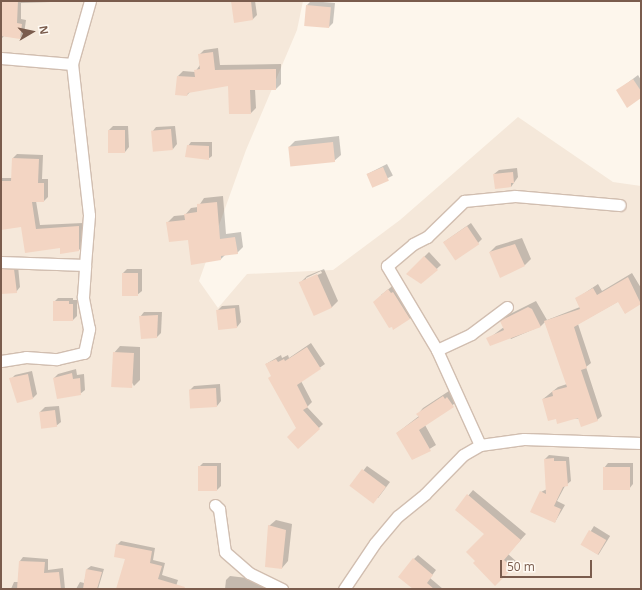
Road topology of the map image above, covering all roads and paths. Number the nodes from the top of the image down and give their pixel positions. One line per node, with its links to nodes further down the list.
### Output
1 (90, 1): 3 (street)
2 (1, 58): 3 (street)
3 (72, 64): 6 (street)
4 (620, 205): 8 (street)
5 (1, 262): 6 (street)
6 (85, 265): 9 (street)
7 (507, 307): 8 (street)
8 (437, 350): 11 (street)
9 (1, 361)
10 (641, 443): 11 (street)
11 (480, 445): 14 (street)
12 (215, 505): 13 (street)
13 (282, 589)
14 (344, 589)

